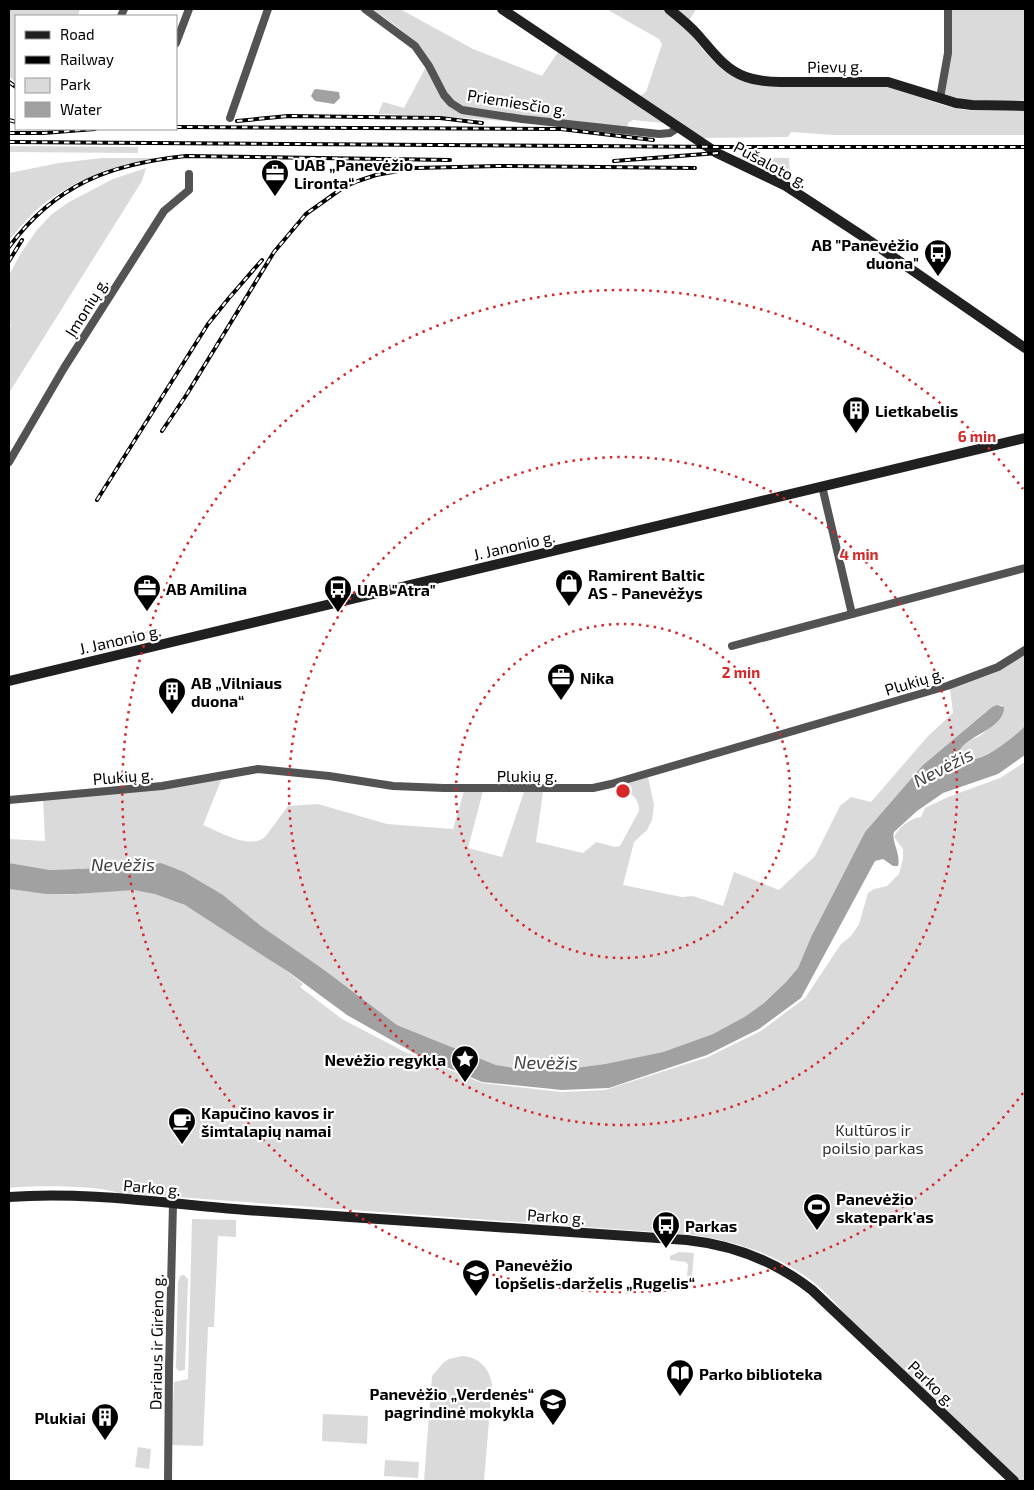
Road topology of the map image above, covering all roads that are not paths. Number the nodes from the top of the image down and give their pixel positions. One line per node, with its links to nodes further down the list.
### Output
1 (189, 9): 7 (street)
2 (268, 9): 10 (street)
3 (365, 9): 11 (street, Priemiesčio g.)
4 (502, 9): 11 (main road, Pušaloto g.)
5 (669, 9): 8 (main road, Pievų g.)
6 (948, 9): 8 (street)
7 (178, 38)
8 (940, 98): 9 (main road, Pievų g.)
9 (1025, 106)
10 (230, 118)
11 (679, 128): 13 (main road, Pušaloto g.)
12 (189, 174): 15 (street, Įmonių g.)
13 (1025, 348)
14 (1025, 438): 16 (main road, J. Janonio g.)
15 (9, 462)
16 (822, 486): 18 (street); 21 (main road, J. Janonio g.)
17 (1025, 568): 18 (street)
18 (852, 614): 19 (street)
19 (732, 646)
20 (1025, 650): 22 (street, Plukių g.)
21 (9, 681)
22 (9, 800)
23 (9, 1197): 24 (main road, Parko g.)
24 (173, 1204): 25 (street, Dariaus ir Girėno g.); 26 (main road, Parko g.)
25 (168, 1481)
26 (1014, 1481)

